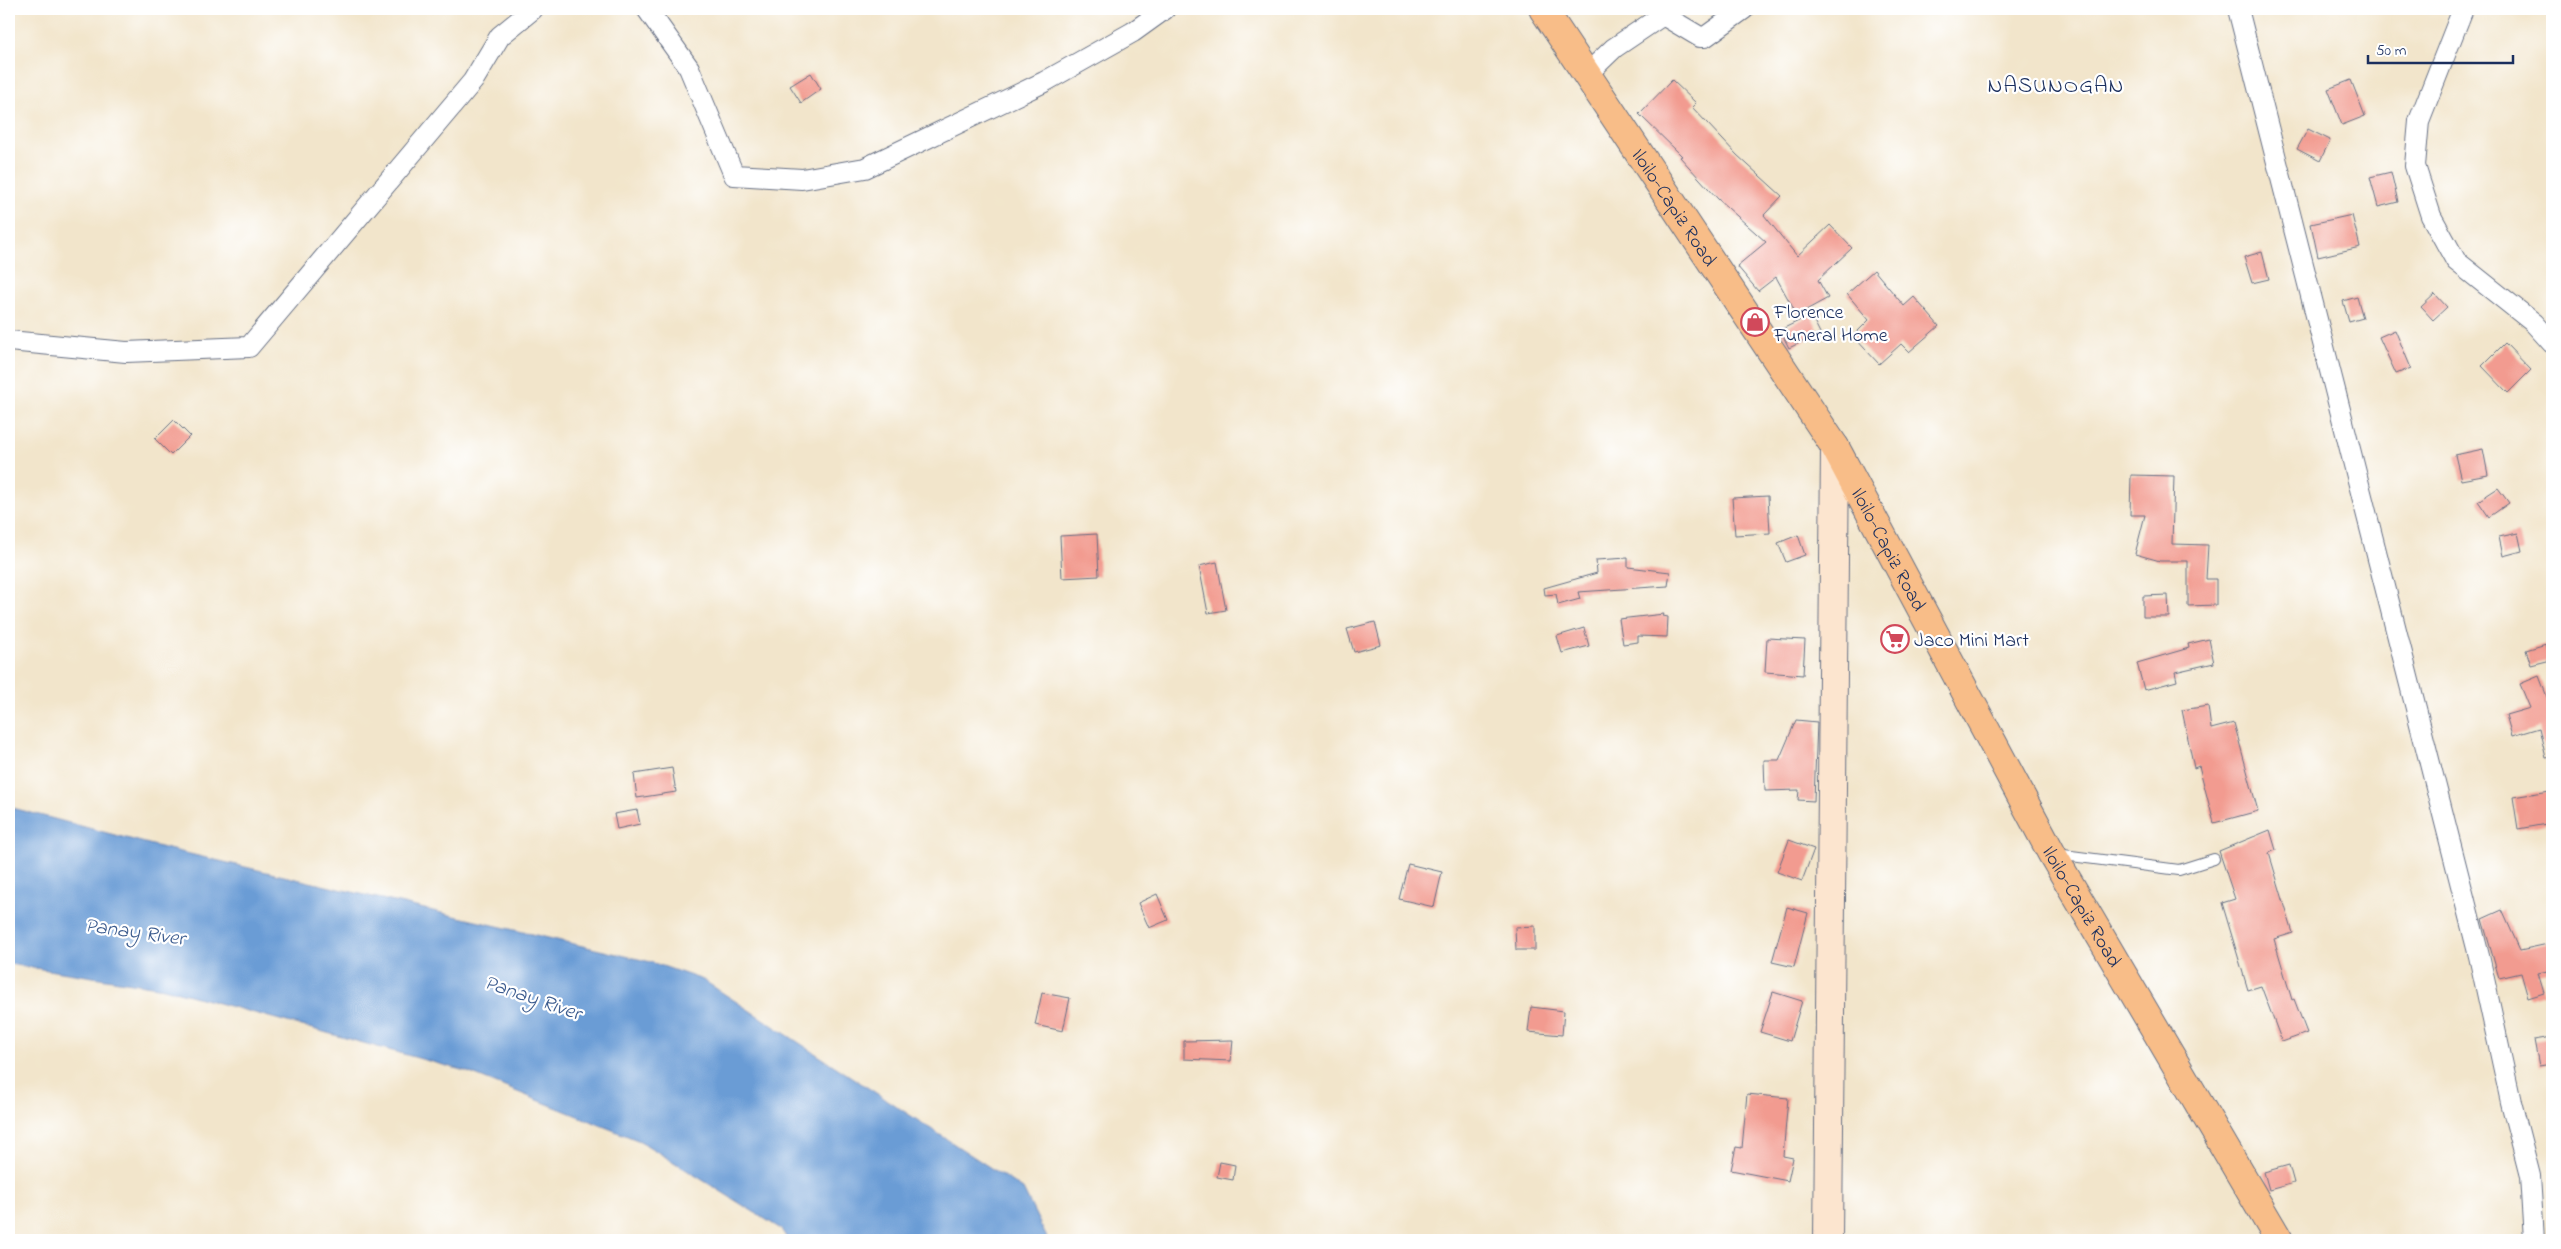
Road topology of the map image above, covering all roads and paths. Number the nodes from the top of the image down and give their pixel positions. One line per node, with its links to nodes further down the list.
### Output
1 (533, 9): 9 (street)
2 (647, 9): 3 (street)
3 (1165, 9)
4 (1543, 9): 8 (highway, Iloilo-Capiz Road)
5 (1744, 9): 8 (street)
6 (2238, 9): 16 (street)
7 (2462, 9): 10 (street)
8 (1588, 73): 11 (highway, Iloilo-Capiz Road)
9 (9, 341)
10 (2552, 343)
11 (1835, 447): 12 (highway, Iloilo-Capiz Road); 14 (street)
12 (2052, 854): 13 (lane); 15 (highway, Iloilo-Capiz Road)
13 (2214, 859)
14 (1828, 1240)
15 (2278, 1240)
16 (2534, 1240)

